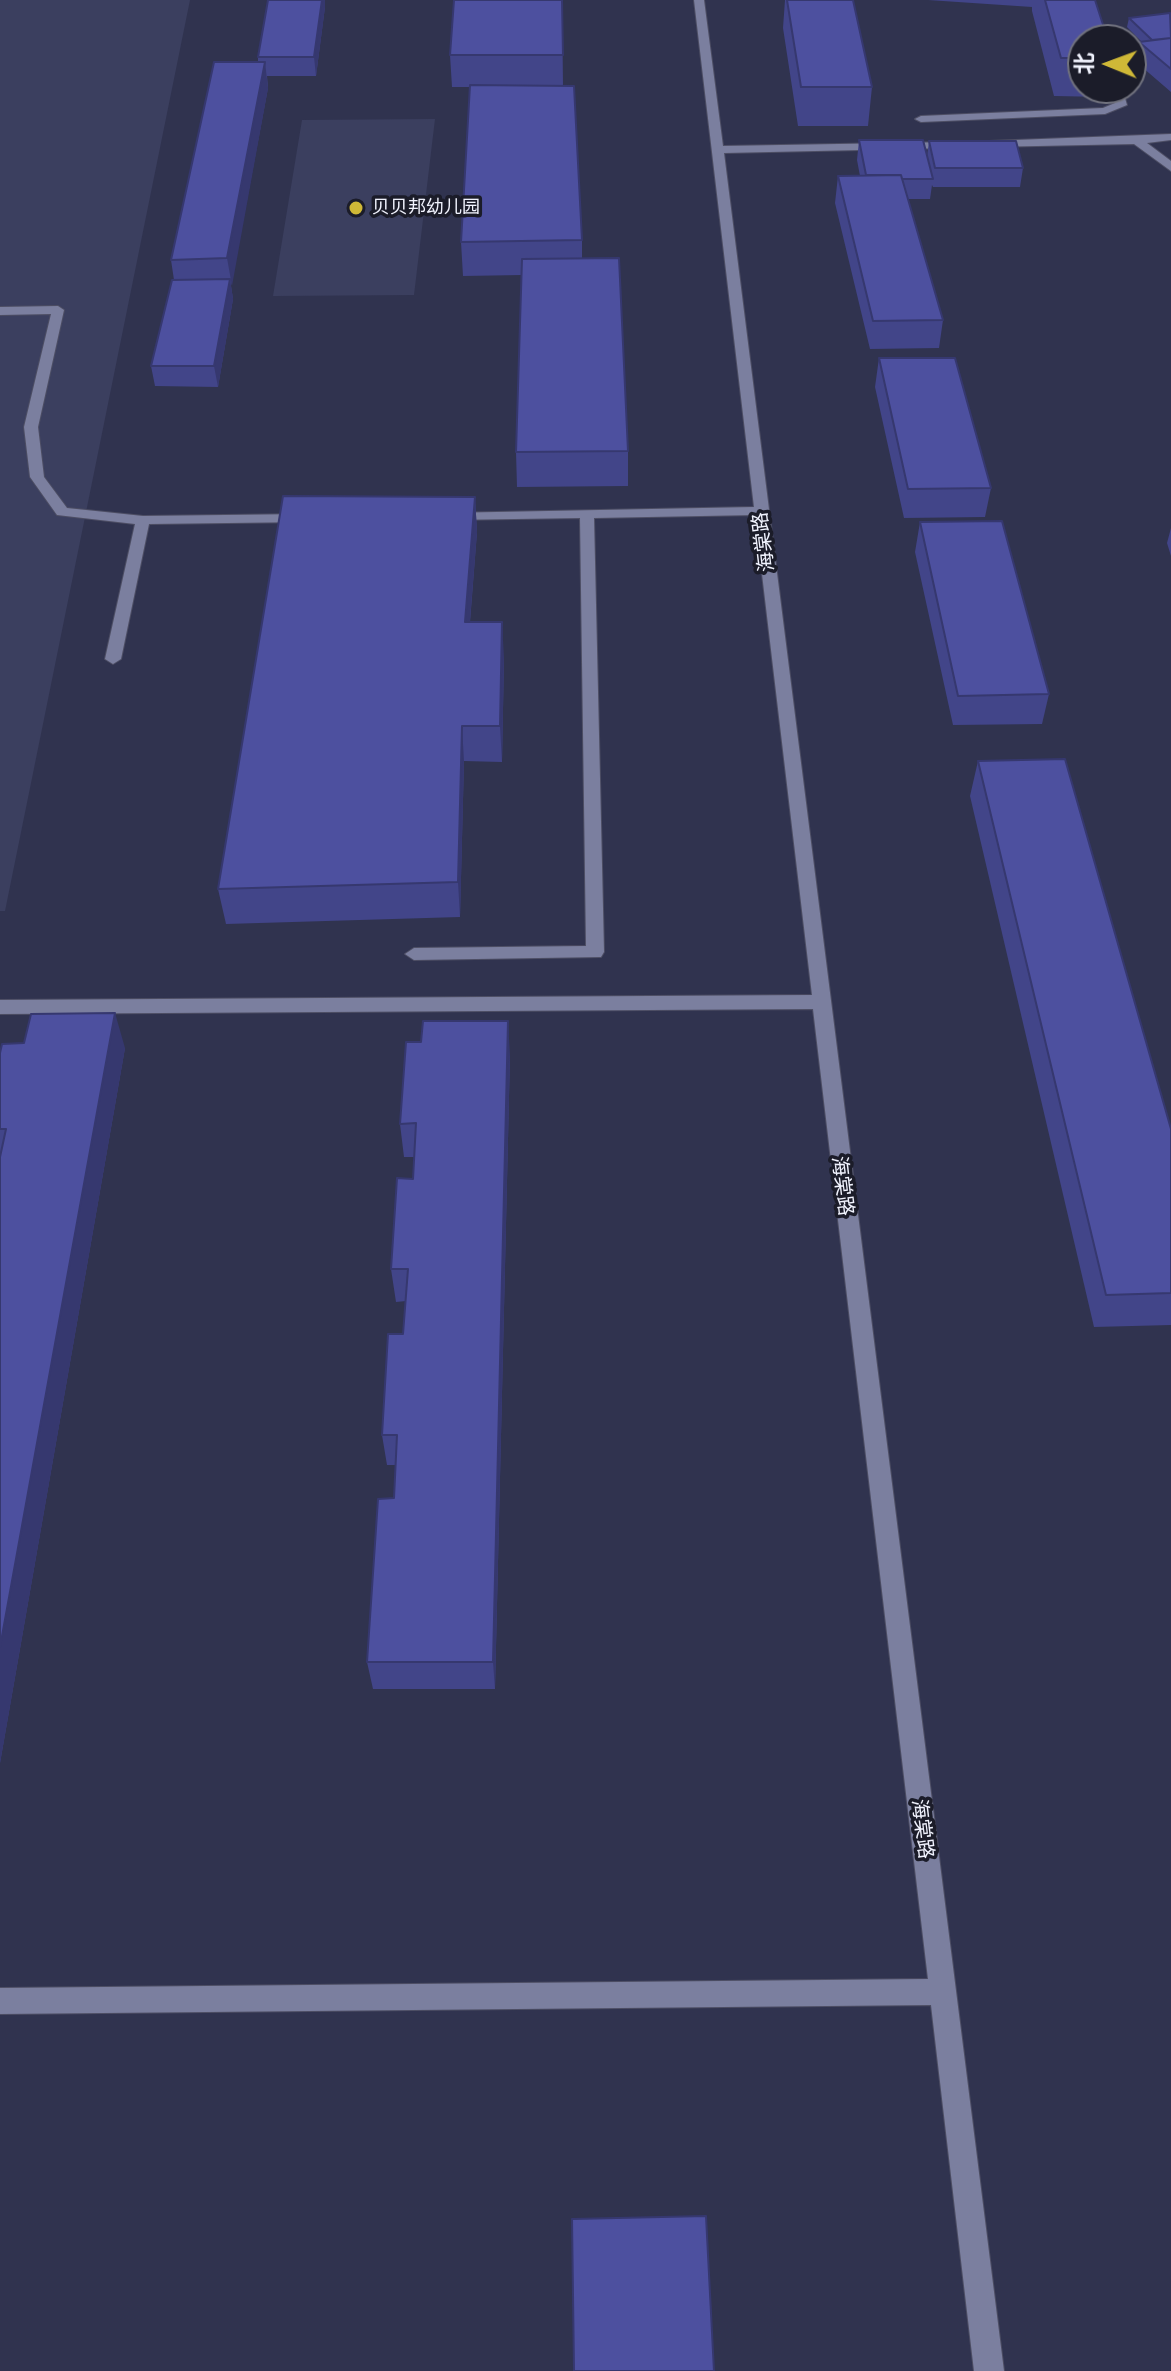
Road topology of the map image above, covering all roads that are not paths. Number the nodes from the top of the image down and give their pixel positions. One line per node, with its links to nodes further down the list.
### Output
1 (699, 0): 8 (street, 海棠路)
2 (1121, 104): 3 (street)
3 (921, 119)
4 (1171, 137): 5 (street)
5 (1137, 140): 6 (street); 9 (street)
6 (978, 144)
7 (962, 145): 8 (street)
8 (717, 150): 11 (street, 海棠路)
9 (1171, 167)
10 (0, 311): 15 (street)
11 (760, 511): 12 (street); 18 (street, 海棠路)
12 (587, 514): 13 (street); 17 (street)
13 (428, 516)
14 (317, 518): 15 (street)
15 (143, 520): 16 (street)
16 (113, 659)
17 (414, 954)
18 (819, 1002): 19 (street); 20 (street, 海棠路)
19 (0, 1007)
20 (942, 1992): 21 (street); 22 (street, 海棠路)
21 (0, 2001)
22 (989, 2371)

